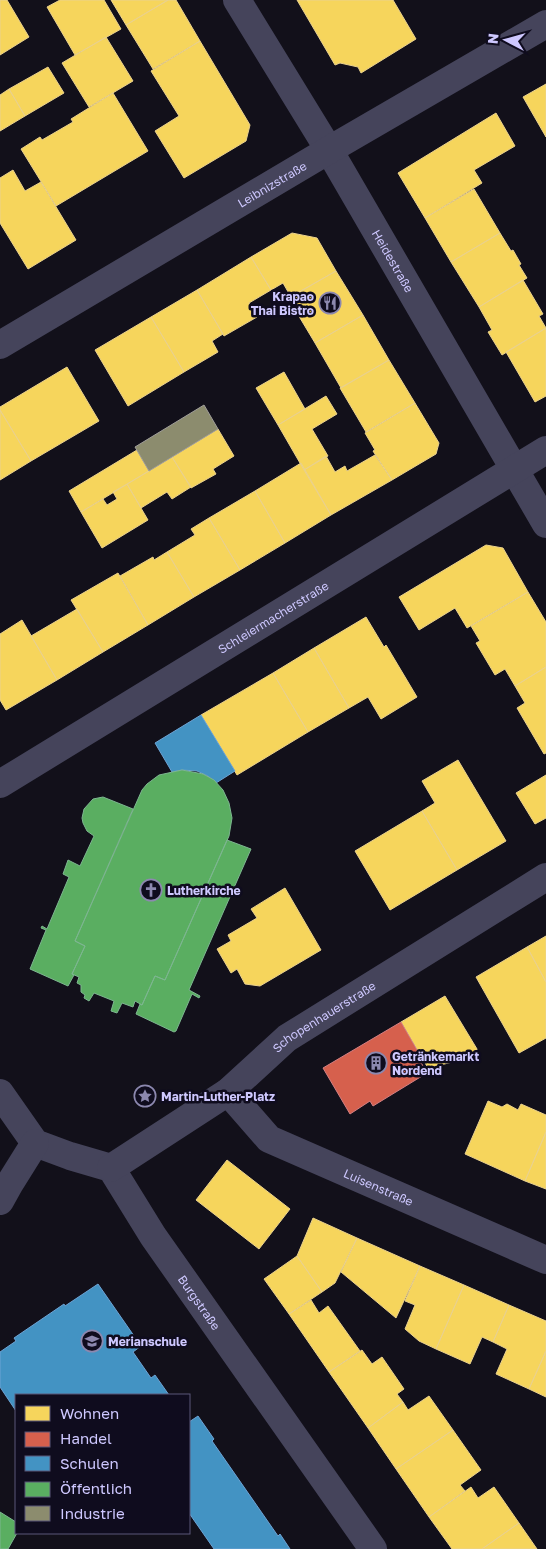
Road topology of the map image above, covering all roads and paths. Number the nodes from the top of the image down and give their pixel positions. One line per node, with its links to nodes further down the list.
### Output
1 (237, 0): 3 (street, Heidestraße)
2 (546, 24): 3 (street, Leibnizstraße)
3 (328, 150): 4 (street, Leibnizstraße); 6 (street, Heidestraße)
4 (0, 345)
5 (546, 450): 6 (street, Schleiermacherstraße)
6 (514, 470): 7 (street, Heidestraße); 8 (street, Schleiermacherstraße)
7 (546, 524)
8 (0, 784)
9 (546, 876): 10 (street, Schopenhauerstraße)
10 (228, 1092): 13 (street, Schopenhauerstraße); 15 (street, Luisenstraße)
11 (0, 1093): 12 (street)
12 (35, 1143): 13 (street); 14 (street)
13 (111, 1168): 16 (street, Burgstraße)
14 (0, 1201)
15 (546, 1260)
16 (373, 1549)

